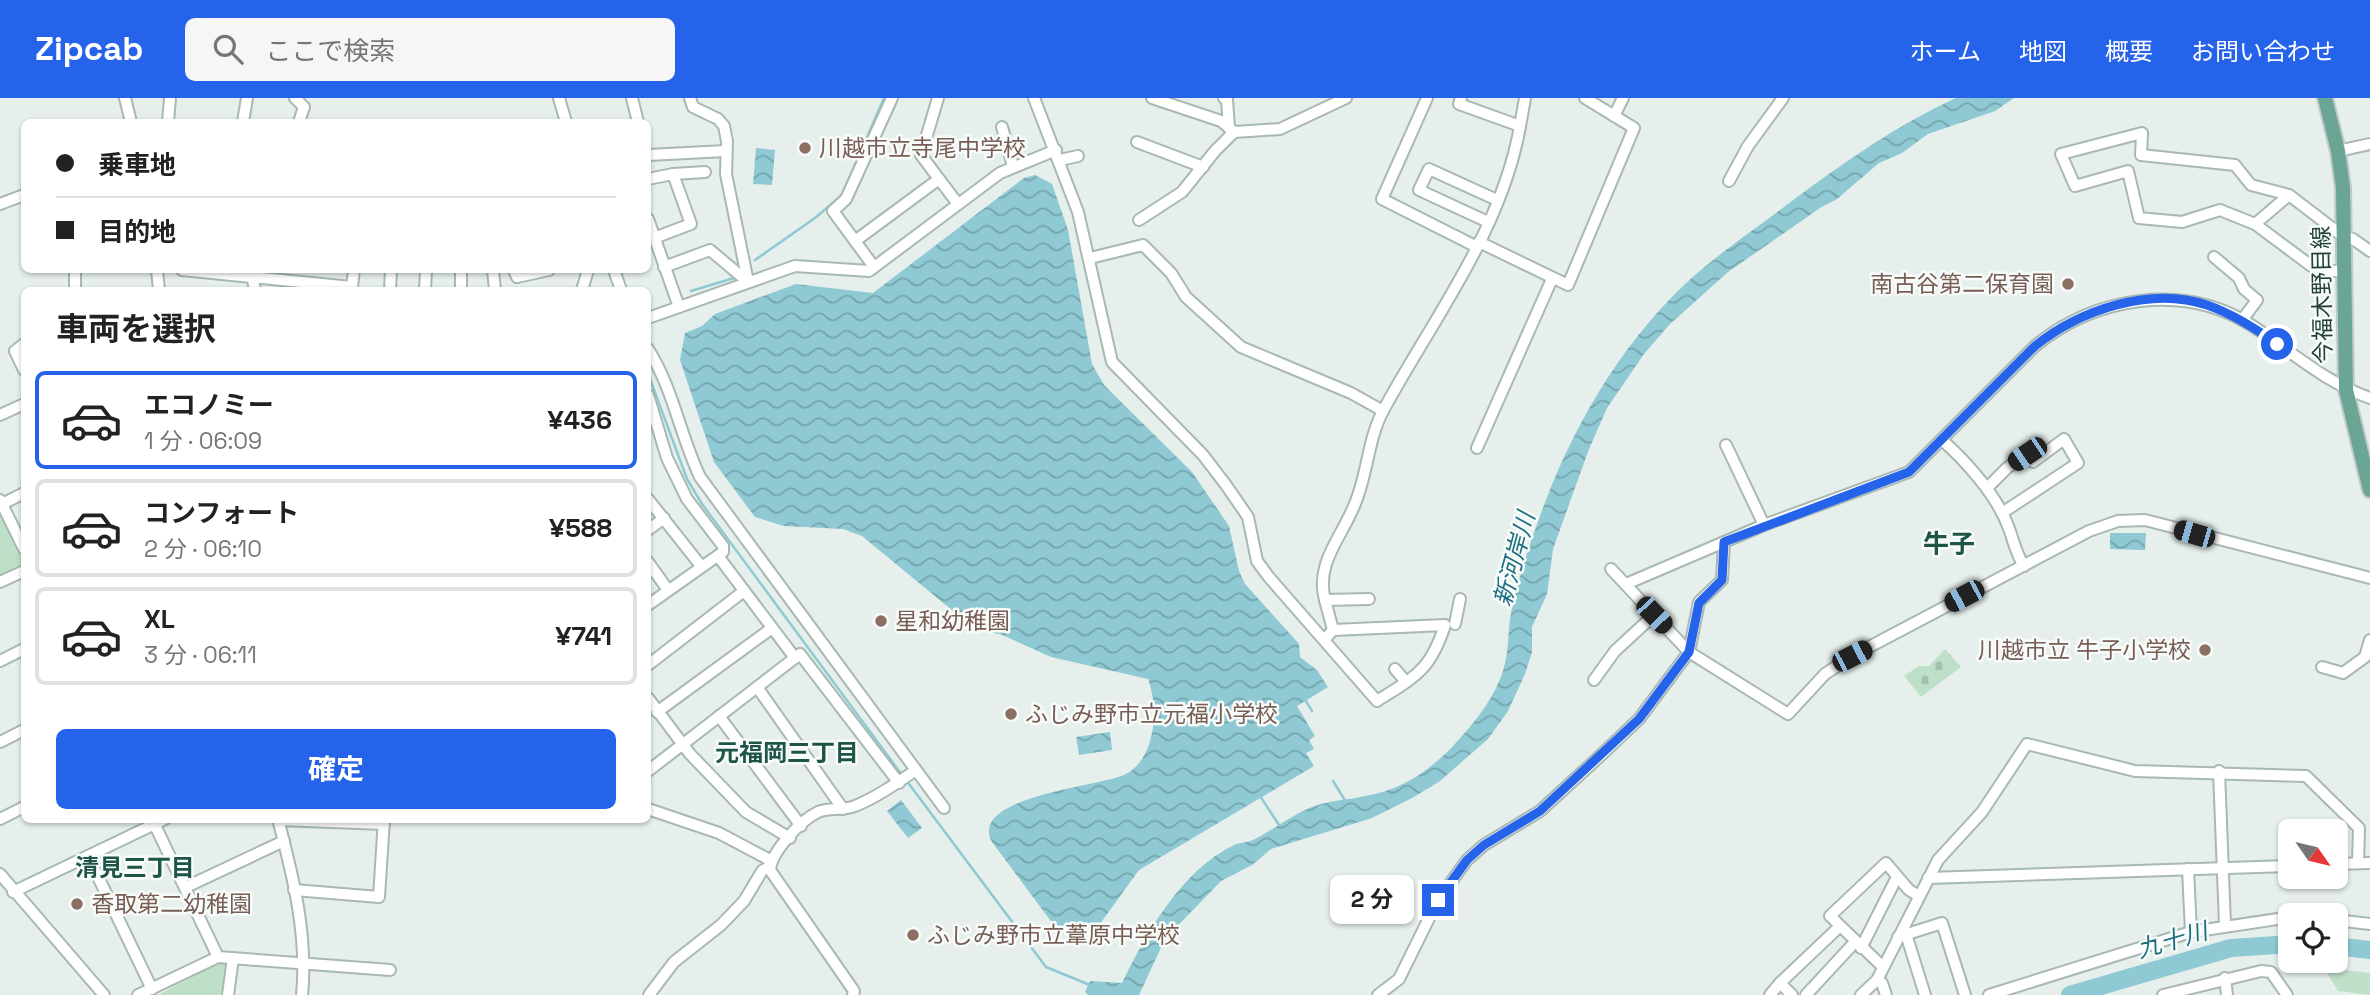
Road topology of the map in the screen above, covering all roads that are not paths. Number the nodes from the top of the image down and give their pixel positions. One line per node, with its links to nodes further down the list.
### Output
1 (125, 98): 24 (street)
2 (170, 98): 25 (street)
3 (247, 98): 26 (street)
4 (295, 98): 27 (street)
5 (559, 98): 28 (street)
6 (632, 98): 29 (street)
7 (690, 98): 35 (street)
8 (892, 98): 58 (street)
9 (938, 98): 45 (street)
10 (1034, 98): 38 (street)
11 (1152, 98): 32 (street)
12 (1224, 98): 32 (street)
13 (1317, 98): 22 (street)
14 (1346, 98): 22 (street)
15 (1427, 98): 59 (street)
16 (1461, 98): 30 (street)
17 (1525, 98): 30 (street)
18 (1585, 98): 23 (street)
19 (1623, 98): 23 (street)
20 (1783, 98): 46 (street)
21 (2325, 99): 36 (main road, 今福木野目線)
22 (1314, 113): 32 (street)
23 (1614, 116): 71 (street)
24 (130, 119)
25 (167, 119)
26 (244, 119)
27 (300, 119)
28 (565, 119)
29 (637, 119)
30 (1520, 126): 49 (street)
31 (1002, 127): 40 (street)
32 (1232, 130): 41 (street)
33 (1137, 142): 41 (street)
34 (2370, 144): 36 (street)
35 (726, 151): 37 (street); 72 (street)
36 (2338, 151): 56 (main road, 今福木野目線)
37 (651, 155)
38 (1058, 155): 39 (street); 40 (street); 62 (street)
39 (1078, 156)
40 (1013, 166): 51 (street)
41 (1203, 166): 52 (street)
42 (705, 172): 43 (street)
43 (673, 174): 44 (street); 57 (street)
44 (651, 178)
45 (939, 179): 51 (street); 58 (street)
46 (1729, 181)
47 (2289, 195): 54 (street); 54 (street); 56 (street)
48 (21, 196): 50 (street)
49 (1497, 200): 53 (street); 53 (street)
50 (0, 204)
51 (958, 204): 64 (street)
52 (1139, 220)
53 (1488, 222): 59 (street)
54 (2255, 224): 65 (street)
55 (651, 228): 57 (street)
56 (2344, 237): 60 (street); 65 (main road, 今福木野目線)
57 (654, 238): 63 (street)
58 (855, 241): 64 (street)
59 (1478, 244): 71 (street); 85 (street)
60 (2370, 251)
61 (2214, 257): 77 (street)
62 (1090, 258): 85 (street); 121 (street)
63 (664, 267): 72 (street); 75 (street)
64 (874, 267): 72 (street)
65 (2345, 271): 81 (main road, 今福木野目線)
66 (224, 273): 70 (street)
67 (272, 273): 70 (street); 74 (street)
68 (515, 273): 69 (street)
69 (536, 273)
70 (252, 275): 73 (street)
71 (1552, 279): 89 (street)
72 (748, 282): 75 (street)
73 (254, 287)
74 (342, 287)
75 (678, 307): 76 (street)
76 (651, 317)
77 (2242, 320): 81 (street); 87 (street)
78 (21, 346): 80 (street)
79 (651, 355): 140 (street)
80 (21, 364)
81 (2346, 390): 82 (street); 91 (main road, 今福木野目線)
82 (2370, 398)
83 (21, 405): 86 (street)
84 (651, 405): 101 (street)
85 (1383, 411): 113 (street)
86 (0, 415)
87 (1942, 440): 90 (street); 97 (street)
88 (1726, 445): 97 (street)
89 (1477, 448)
90 (1987, 488): 95 (street); 95 (street)
91 (2370, 490)
92 (21, 494): 93 (street)
93 (1, 503): 100 (street)
94 (651, 503): 96 (street)
95 (2002, 513): 104 (street)
96 (664, 518): 98 (street); 103 (street)
97 (1764, 525): 99 (street)
98 (651, 528)
99 (1724, 542): 109 (street); 124 (street)
100 (21, 543)
101 (718, 556): 103 (street); 111 (street)
102 (651, 566): 110 (street)
103 (701, 566): 110 (street)
104 (2024, 566): 107 (street); 124 (street)
105 (1611, 569): 109 (street)
106 (21, 572): 108 (street)
107 (2370, 578)
108 (0, 582)
109 (1626, 584): 116 (street)
110 (668, 590): 115 (street)
111 (744, 592): 118 (street); 127 (street)
112 (1369, 599): 113 (street)
113 (1325, 600): 120 (street)
114 (1460, 600): 117 (street)
115 (651, 603)
116 (1654, 615): 124 (street); 130 (street)
117 (1450, 625): 119 (street); 120 (street); 131 (street)
118 (772, 628): 125 (street); 134 (street)
119 (1468, 628)
120 (1333, 629): 121 (street)
121 (1324, 639): 131 (street)
122 (2370, 640): 128 (street)
123 (21, 650): 126 (street)
124 (1689, 652): 191 (street)
125 (795, 658): 132 (street); 142 (street)
126 (0, 661)
127 (651, 663)
128 (2322, 667)
129 (1395, 669): 131 (street)
130 (1594, 680)
131 (1406, 682)
132 (757, 687): 135 (street); 145 (street)
133 (651, 703): 134 (street)
134 (657, 712): 138 (street)
135 (719, 716): 138 (street); 152 (street)
136 (21, 732): 137 (street)
137 (0, 742)
138 (682, 745): 139 (street); 153 (street)
139 (651, 764)
140 (916, 769): 142 (street); 144 (street)
141 (2219, 771): 157 (street); 159 (street); 163 (street)
142 (899, 783): 145 (street)
143 (21, 808): 147 (street)
144 (944, 808)
145 (843, 809): 152 (street)
146 (651, 810): 156 (street)
147 (0, 819)
148 (153, 823): 155 (street)
149 (158, 823): 164 (street)
150 (279, 823): 154 (street)
151 (384, 823): 165 (street)
152 (800, 826): 153 (street)
153 (790, 838): 156 (street)
154 (284, 841): 164 (street); 165 (street)
155 (88, 856): 166 (street); 184 (street)
156 (770, 863): 185 (street); 190 (street)
157 (2364, 863)
158 (2278, 866): 159 (street)
159 (2222, 868): 160 (street); 171 (street)
160 (2188, 869): 163 (street); 173 (street)
161 (0, 874): 166 (street)
162 (1897, 877): 167 (street); 172 (street); 175 (street)
163 (1928, 878): 167 (street)
164 (186, 887): 176 (street)
165 (294, 890): 178 (street)
166 (13, 892): 186 (street)
167 (1919, 896): 174 (street)
168 (2278, 919): 171 (street)
169 (2348, 921): 170 (street)
170 (2370, 924)
171 (2225, 925): 173 (street)
172 (1840, 926): 175 (street); 183 (street)
173 (2191, 932): 199 (street)
174 (1902, 936): 179 (street); 197 (street); 198 (street)
175 (1858, 945): 179 (street); 194 (street)
176 (218, 957): 177 (street); 184 (street)
177 (233, 958): 178 (street); 188 (street)
178 (305, 963): 180 (street); 189 (street)
179 (1883, 967): 182 (street)
180 (390, 970)
181 (2225, 978): 200 (street); 201 (street); 202 (street)
182 (1877, 980): 195 (street); 196 (street)
183 (1780, 983): 192 (street); 193 (street)
184 (152, 989): 187 (street)
185 (854, 994)
186 (104, 995)
187 (138, 995)
188 (228, 995)
189 (302, 995)
190 (649, 995)
191 (1378, 995)
192 (1770, 995)
193 (1792, 995)
194 (1806, 995)
195 (1861, 995)
196 (1886, 995)
197 (1925, 995)
198 (1965, 995)
199 (1989, 995)
200 (2163, 995)
201 (2227, 995)
202 (2287, 995)

